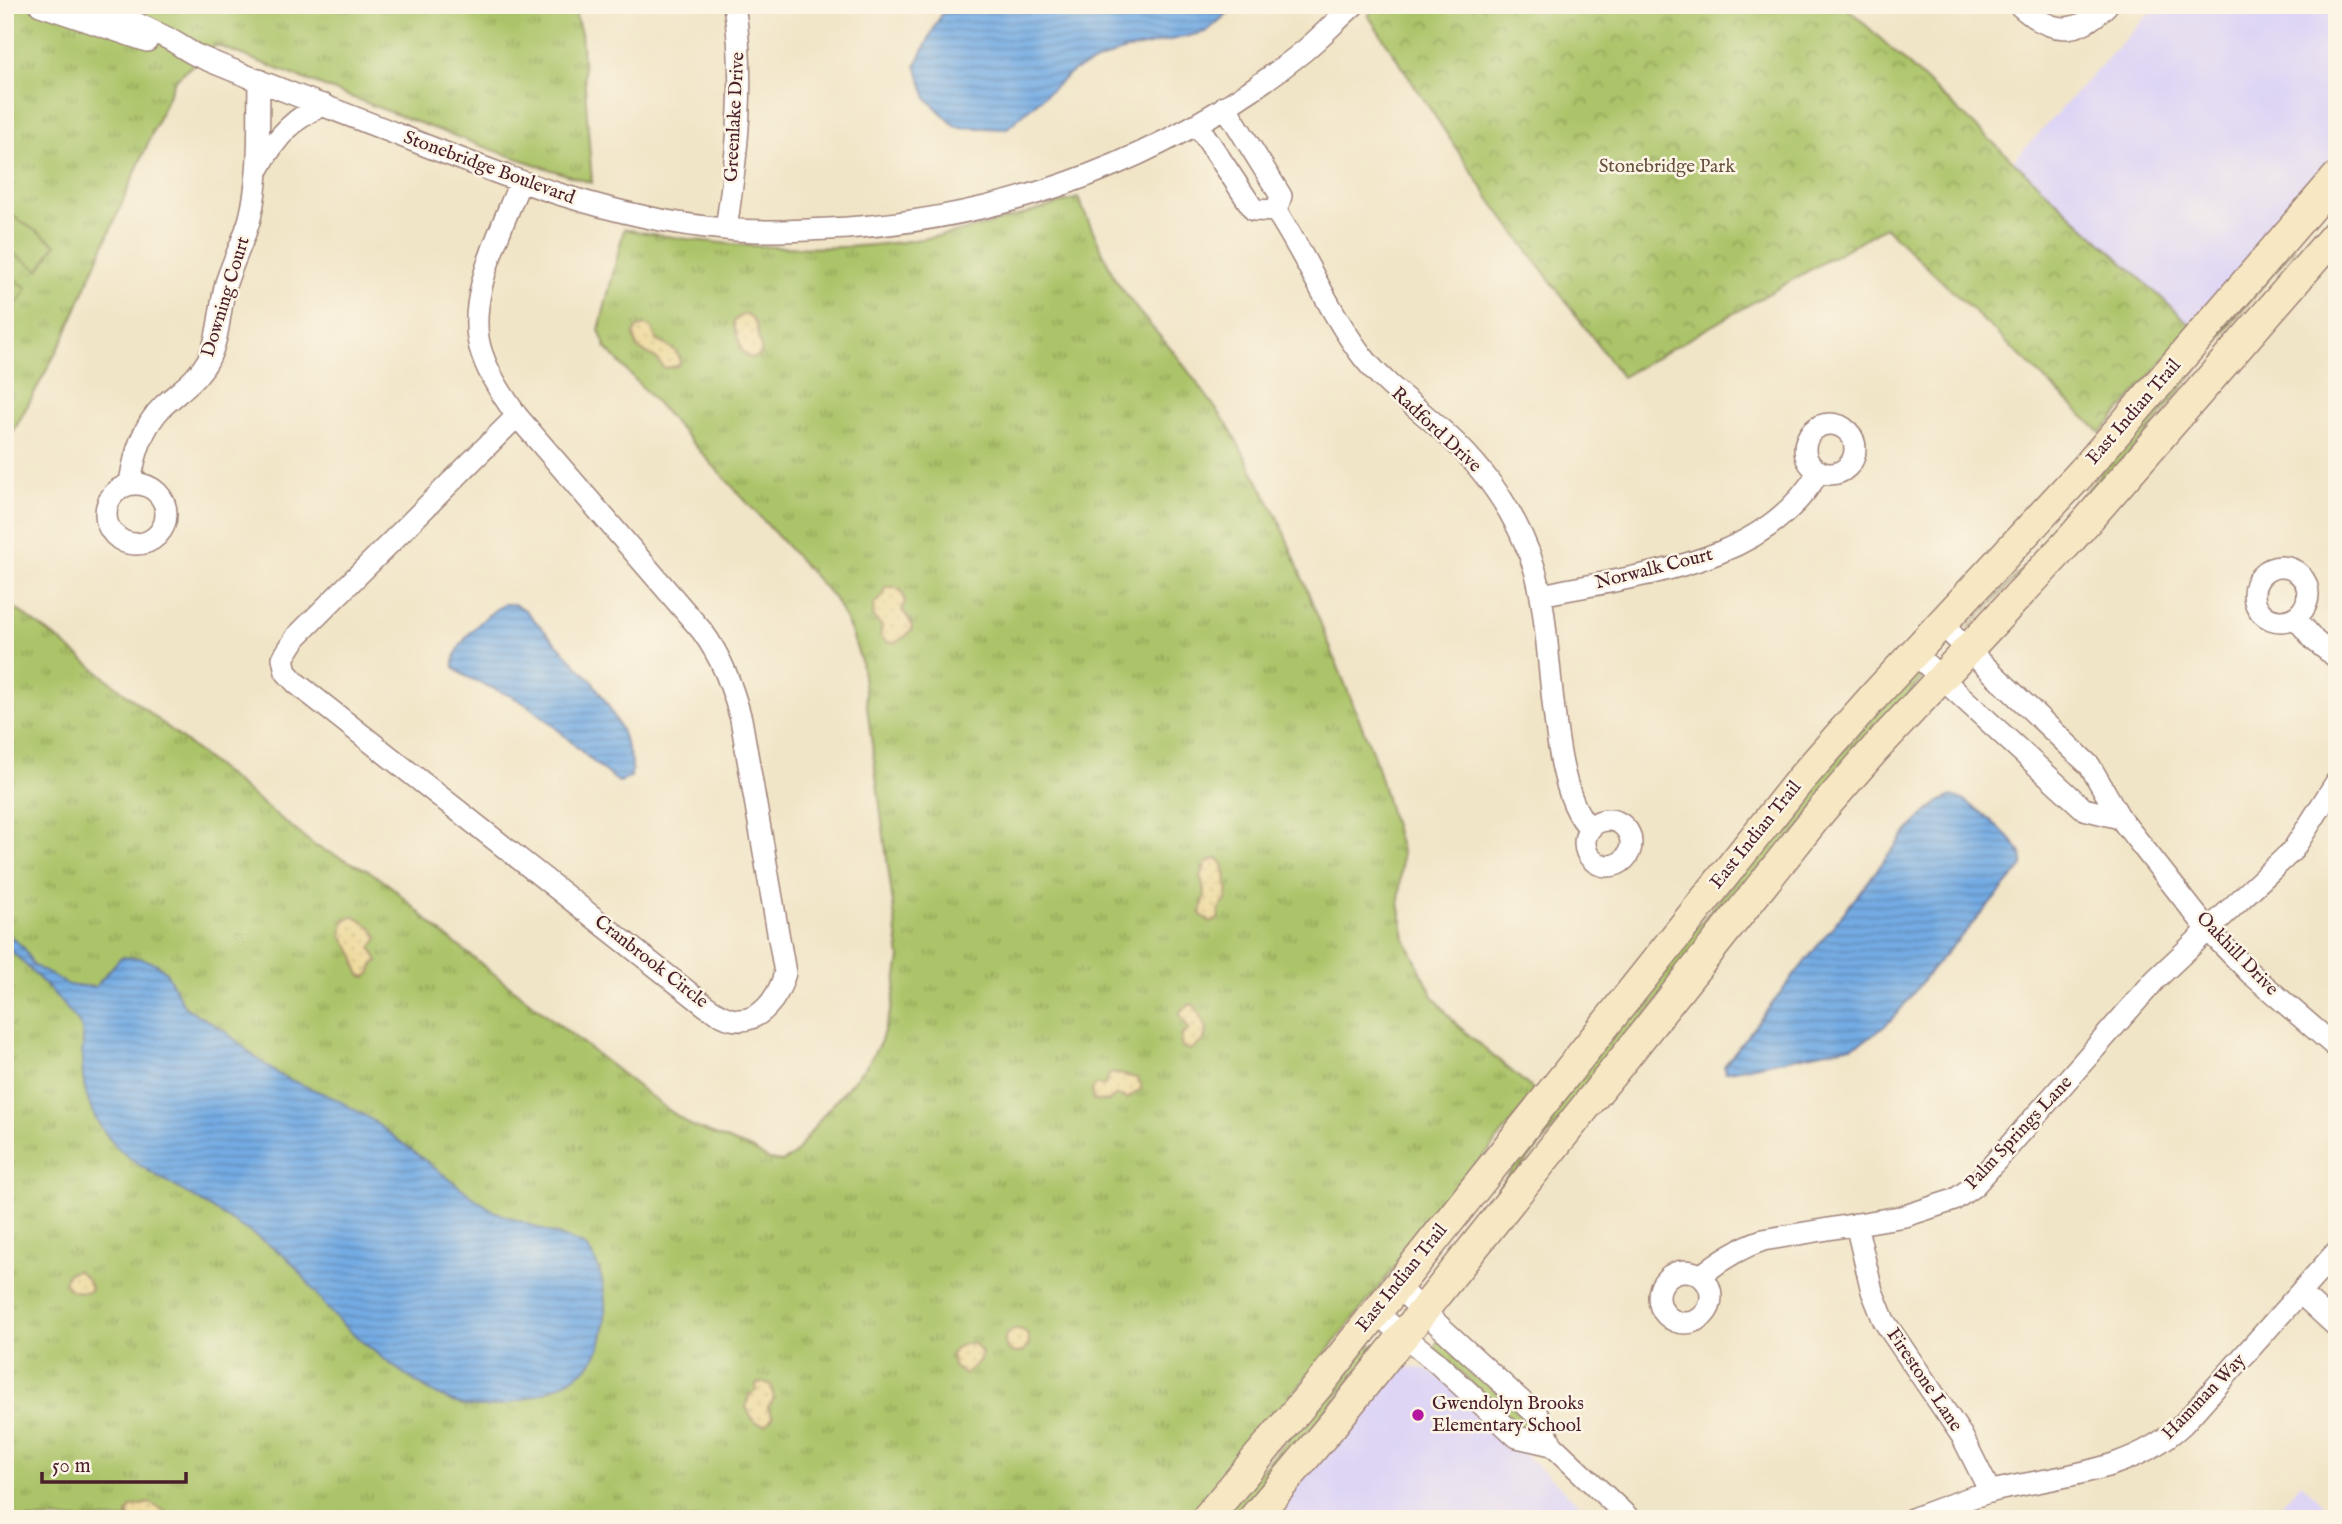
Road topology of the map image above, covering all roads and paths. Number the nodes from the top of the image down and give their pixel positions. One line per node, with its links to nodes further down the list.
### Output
1 (40, 5): 7 (street, Stonebridge Boulevard)
2 (99, 5): 7 (street, Stonebridge Boulevard)
3 (734, 5): 16 (street, Greenlake Drive)
4 (1354, 5): 10 (street, Stonebridge Boulevard)
5 (2019, 5): 6 (street)
6 (2107, 5)
7 (170, 40): 8 (street, Stonebridge Boulevard)
8 (259, 80): 9 (street, Stonebridge Boulevard); 12 (street, Downing Court)
9 (324, 106): 12 (street, Downing Court); 14 (street, Stonebridge Boulevard)
10 (1224, 106): 11 (street, Stonebridge Boulevard); 15 (street, Radford Drive)
11 (1197, 124): 15 (street); 16 (street, Stonebridge Boulevard)
12 (258, 170): 20 (street, Downing Court)
13 (2337, 177): 23 (main road, East Indian Trail)
14 (520, 183): 16 (street, Stonebridge Boulevard); 18 (street, Cranbrook Circle)
15 (1276, 212): 21 (street, Radford Drive)
16 (726, 229)
17 (2337, 233): 24 (main road, East Indian Trail)
18 (517, 416): 18 (street, Cranbrook Circle)
19 (1819, 471): 21 (street, Norwalk Court)
20 (130, 482)
21 (1542, 595): 30 (street, Radford Drive)
22 (2295, 617): 26 (street)
23 (1941, 624): 24 (street, Oakhill Drive); 25 (main road, East Indian Trail)
24 (1968, 649): 27 (main road, East Indian Trail); 29 (street, Oakhill Drive)
25 (1914, 653): 27 (street); 36 (main road, East Indian Trail)
26 (2337, 658)
27 (1941, 678): 29 (street); 38 (main road, East Indian Trail)
28 (2337, 781): 31 (street, Palm Springs Lane)
29 (2120, 818): 31 (street, Oakhill Drive)
30 (1590, 828)
31 (2209, 930): 32 (street, Oakhill Drive); 33 (street, Palm Springs Lane)
32 (2337, 1048)
33 (1857, 1224): 35 (street, Palm Springs Lane); 43 (street, Firestone Lane)
34 (2337, 1251): 37 (street, Hamman Way)
35 (1701, 1276)
36 (1396, 1286): 38 (street); 39 (main road, East Indian Trail)
37 (2300, 1293): 40 (street); 43 (street, Hamman Way)
38 (1423, 1310): 41 (main road, East Indian Trail); 42 (street)
39 (1375, 1312): 41 (street); 44 (main road, East Indian Trail)
40 (2337, 1327)
41 (1404, 1335): 42 (street); 45 (main road, East Indian Trail)
42 (1552, 1445): 46 (street)
43 (1990, 1492): 47 (street, Hamman Way)
44 (1206, 1519)
45 (1253, 1519)
46 (1630, 1519)
47 (1912, 1519)

